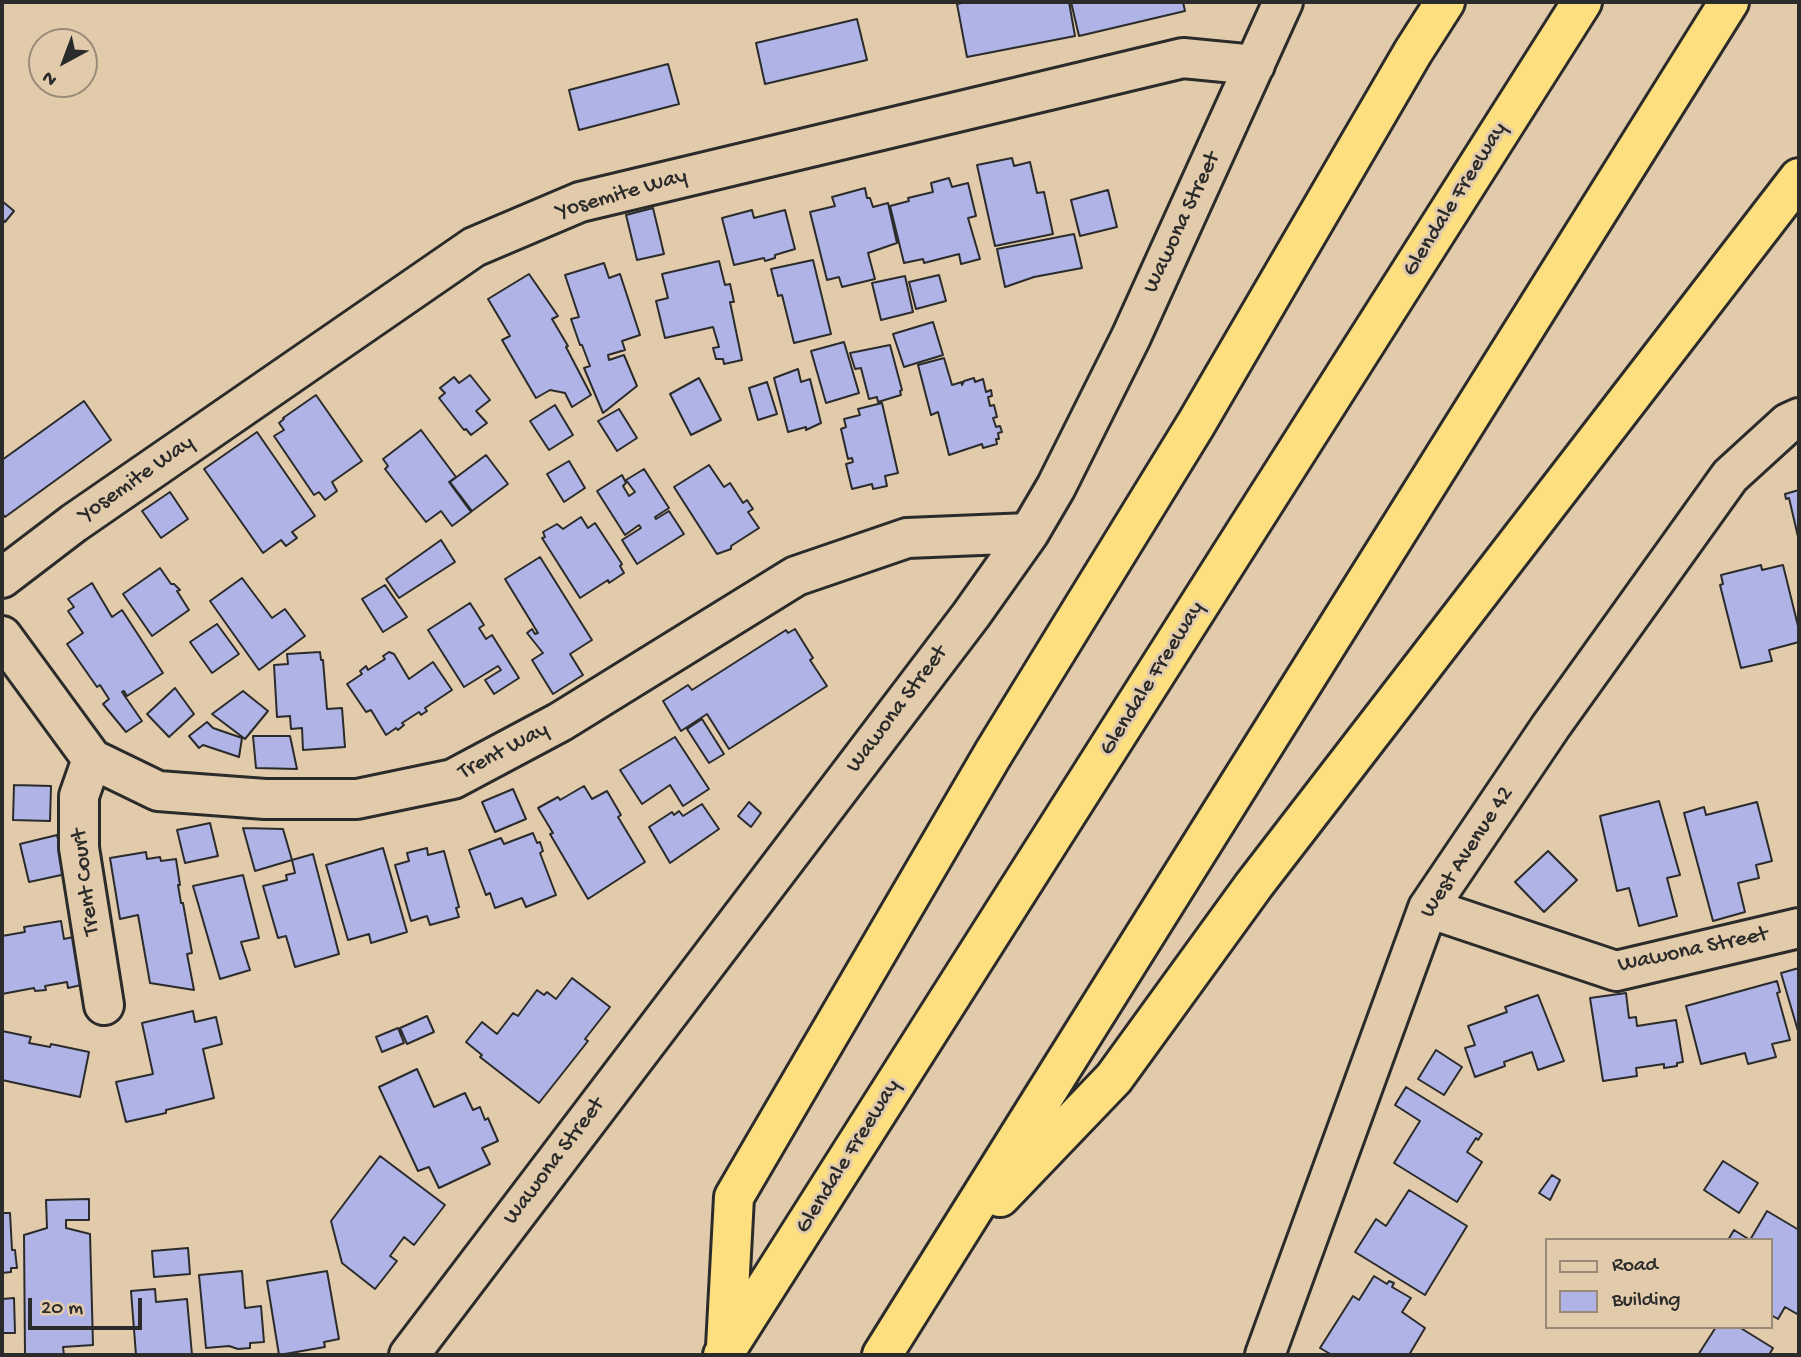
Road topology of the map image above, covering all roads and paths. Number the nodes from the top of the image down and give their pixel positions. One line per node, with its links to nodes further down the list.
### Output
1 (1283, 2): 5 (street, Wawona Street)
2 (1444, 2): 16 (highway)
3 (1582, 2): 16 (highway, Glendale Freeway)
4 (1729, 2): 15 (highway)
5 (1255, 65): 8 (street, Wawona Street); 9 (street, Yosemite Way)
6 (1799, 178): 15 (highway)
7 (1799, 418): 12 (street, West Avenue 42)
8 (1029, 533): 11 (street, Trent Way); 17 (street, Wawona Street)
9 (2, 578)
10 (2, 636): 11 (street, Trent Way)
11 (92, 759): 14 (street, Trent Court)
12 (1428, 908): 13 (street, Wawona Street); 19 (street, West Avenue 42)
13 (1799, 928)
14 (104, 1005)
15 (943, 1257): 18 (highway)
16 (725, 1353)
17 (409, 1355)
18 (882, 1355)
19 (1265, 1355)

